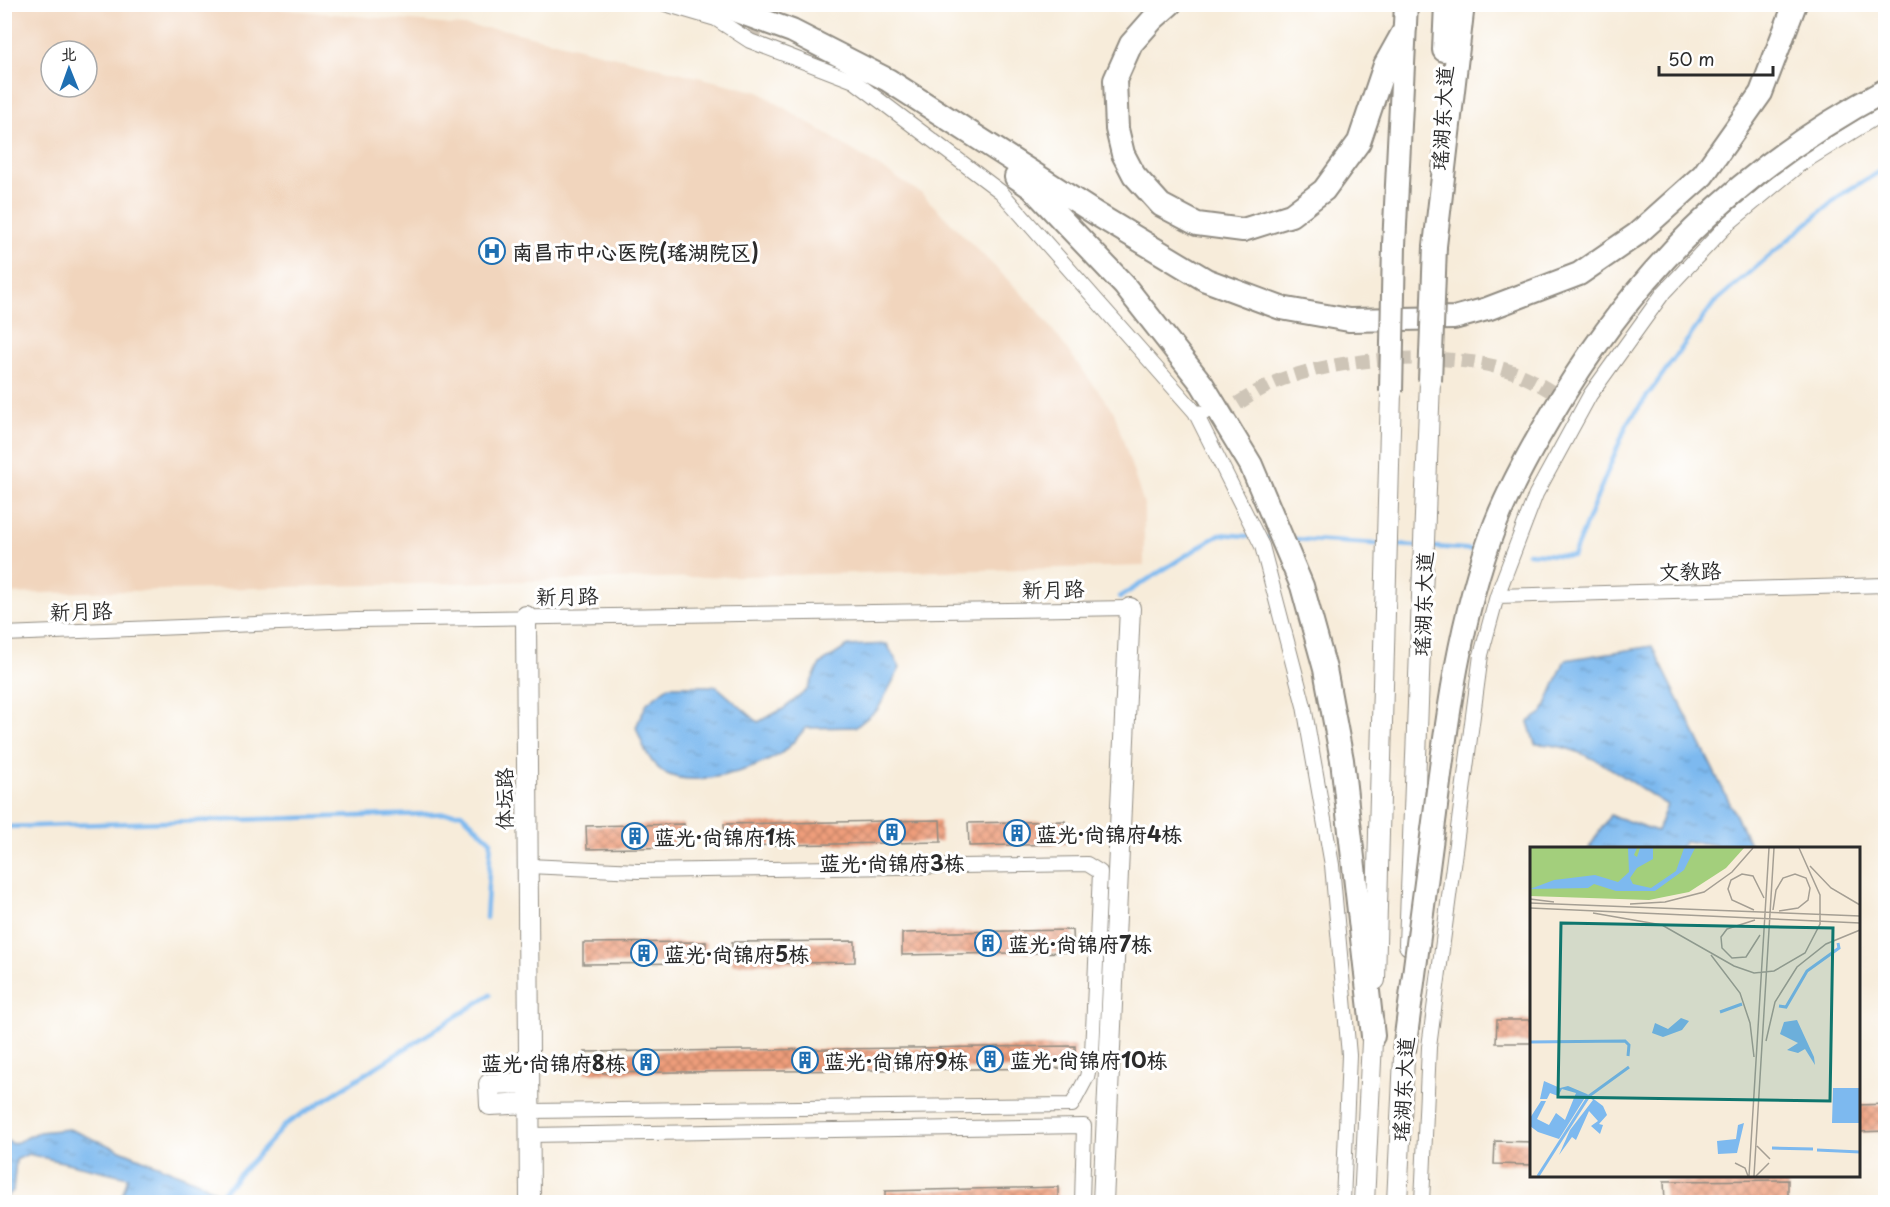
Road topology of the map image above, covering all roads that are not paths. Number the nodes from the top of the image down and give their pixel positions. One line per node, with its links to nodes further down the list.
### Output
1 (665, 4): 15 (street)
2 (717, 4): 10 (main road)
3 (1170, 4): 8 (main road)
4 (1406, 4): 8 (main road, 瑶湖东大道)
5 (1446, 4): 9 (main road)
6 (1462, 4): 9 (main road)
7 (1793, 13): 10 (main road)
8 (1405, 29): 14 (main road, 瑶湖东大道, bridge)
9 (1453, 29): 13 (main road, 瑶湖东大道, bridge)
10 (888, 80): 16 (main road)
11 (1886, 90): 24 (main road, bridge)
12 (1886, 111): 18 (street)
13 (1430, 381): 24 (main road, 瑶湖东大道)
14 (1390, 392): 23 (main road, 瑶湖东大道)
15 (1195, 412): 16 (street); 31 (street)
16 (1221, 414): 23 (main road)
17 (1886, 585): 18 (street, 文教路)
18 (1497, 596): 34 (street)
19 (1130, 608): 20 (street, 新月路); 30 (main road)
20 (526, 616): 21 (street, 新月路); 22 (main road, 体坛路)
21 (4, 634)
22 (528, 866): 25 (main road, 体坛路); 26 (street)
23 (1373, 1036): 32 (main road, 瑶湖东大道)
24 (1404, 1051): 33 (main road, 瑶湖东大道)
25 (529, 1083): 26 (main road, 体坛路); 26 (main road)
26 (529, 1107): 27 (main road, 体坛路)
27 (529, 1135): 28 (main road, 体坛路); 29 (street)
28 (530, 1203)
29 (1082, 1203)
30 (1103, 1203)
31 (1343, 1203)
32 (1364, 1203)
33 (1397, 1203)
34 (1422, 1203)

